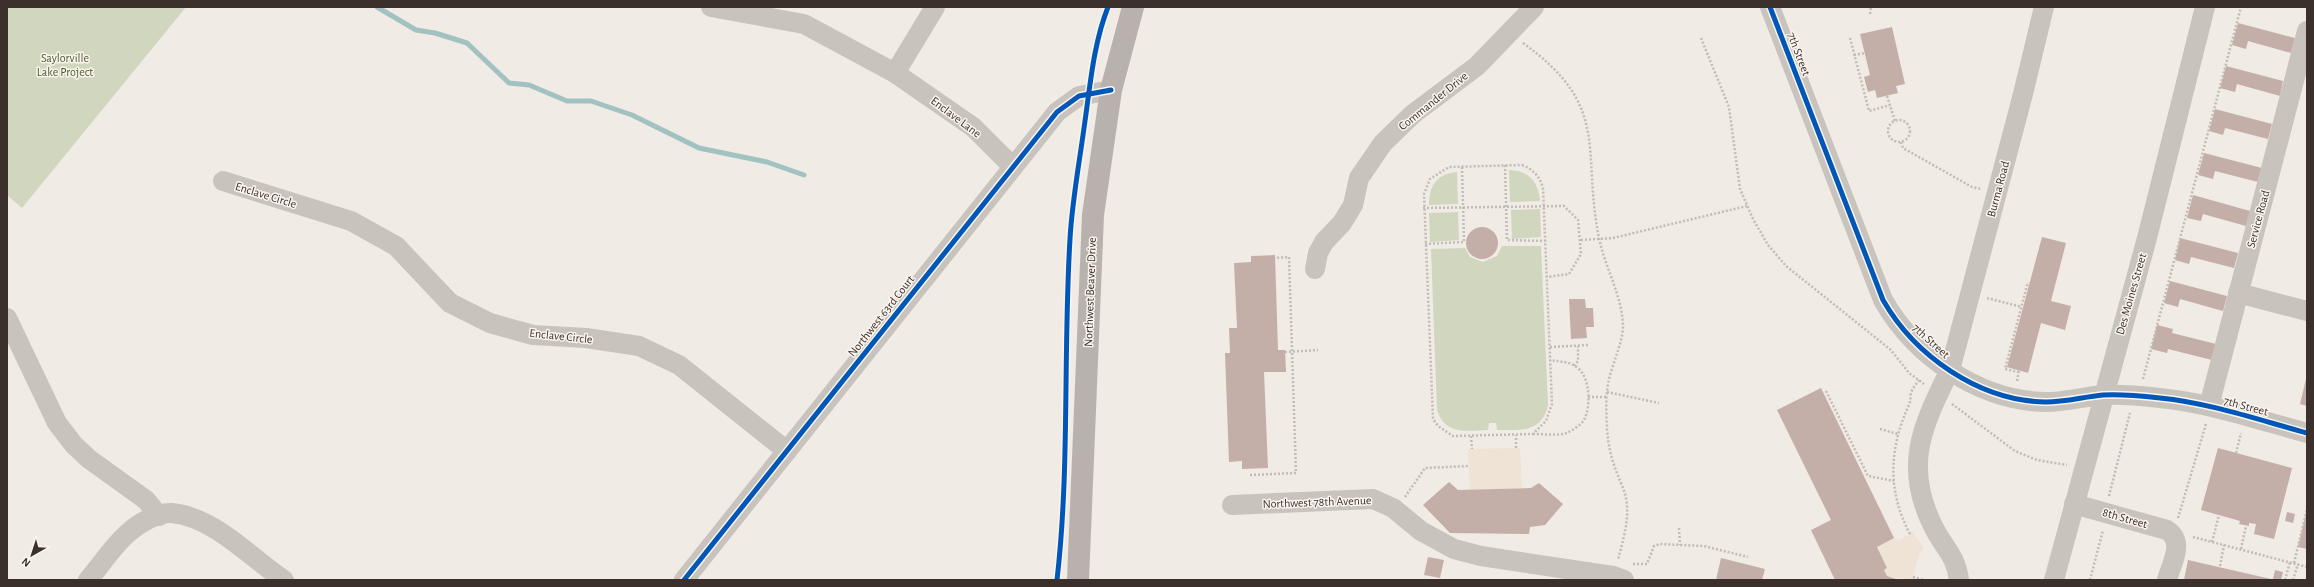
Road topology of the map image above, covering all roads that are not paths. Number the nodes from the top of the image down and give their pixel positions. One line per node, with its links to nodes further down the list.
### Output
1 (711, 7): 9 (street, Enclave Lane)
2 (934, 7): 9 (street)
3 (1133, 7): 10 (main road, Northwest Beaver Drive)
4 (1534, 7): 13 (street, Commander Drive)
5 (1770, 7): 17 (street, 7th Street)
6 (2044, 7): 17 (street, Burma Road)
7 (2205, 7): 18 (street, Des Moines Street)
8 (2307, 31): 14 (street, Service Road)
9 (895, 73): 11 (street, Enclave Lane)
10 (1111, 90): 11 (street, Northwest 63rd Court); 29 (main road, Northwest Beaver Drive)
11 (1013, 167): 21 (street, Northwest 63rd Court)
12 (223, 181): 21 (street, Enclave Circle)
13 (1314, 269)
14 (2238, 292): 15 (street); 19 (street, Service Road)
15 (2307, 311)
16 (7, 318): 24 (street)
17 (1950, 370): 18 (street, 7th Street); 30 (street, Burma Road)
18 (2103, 395): 19 (street, 7th Street); 22 (street, Des Moines Street)
19 (2209, 406): 20 (street, 7th Street)
20 (2307, 433)
21 (787, 451): 28 (street, Northwest 63rd Court)
22 (2074, 504): 31 (street, Des Moines Street); 32 (street, 8th Street)
23 (1232, 506): 25 (street, Northwest 78th Avenue)
24 (159, 516): 26 (street); 27 (street)
25 (1626, 569)
26 (88, 580)
27 (284, 580)
28 (684, 580)
29 (1078, 580)
30 (1959, 580)
31 (2054, 580)
32 (2167, 580)

